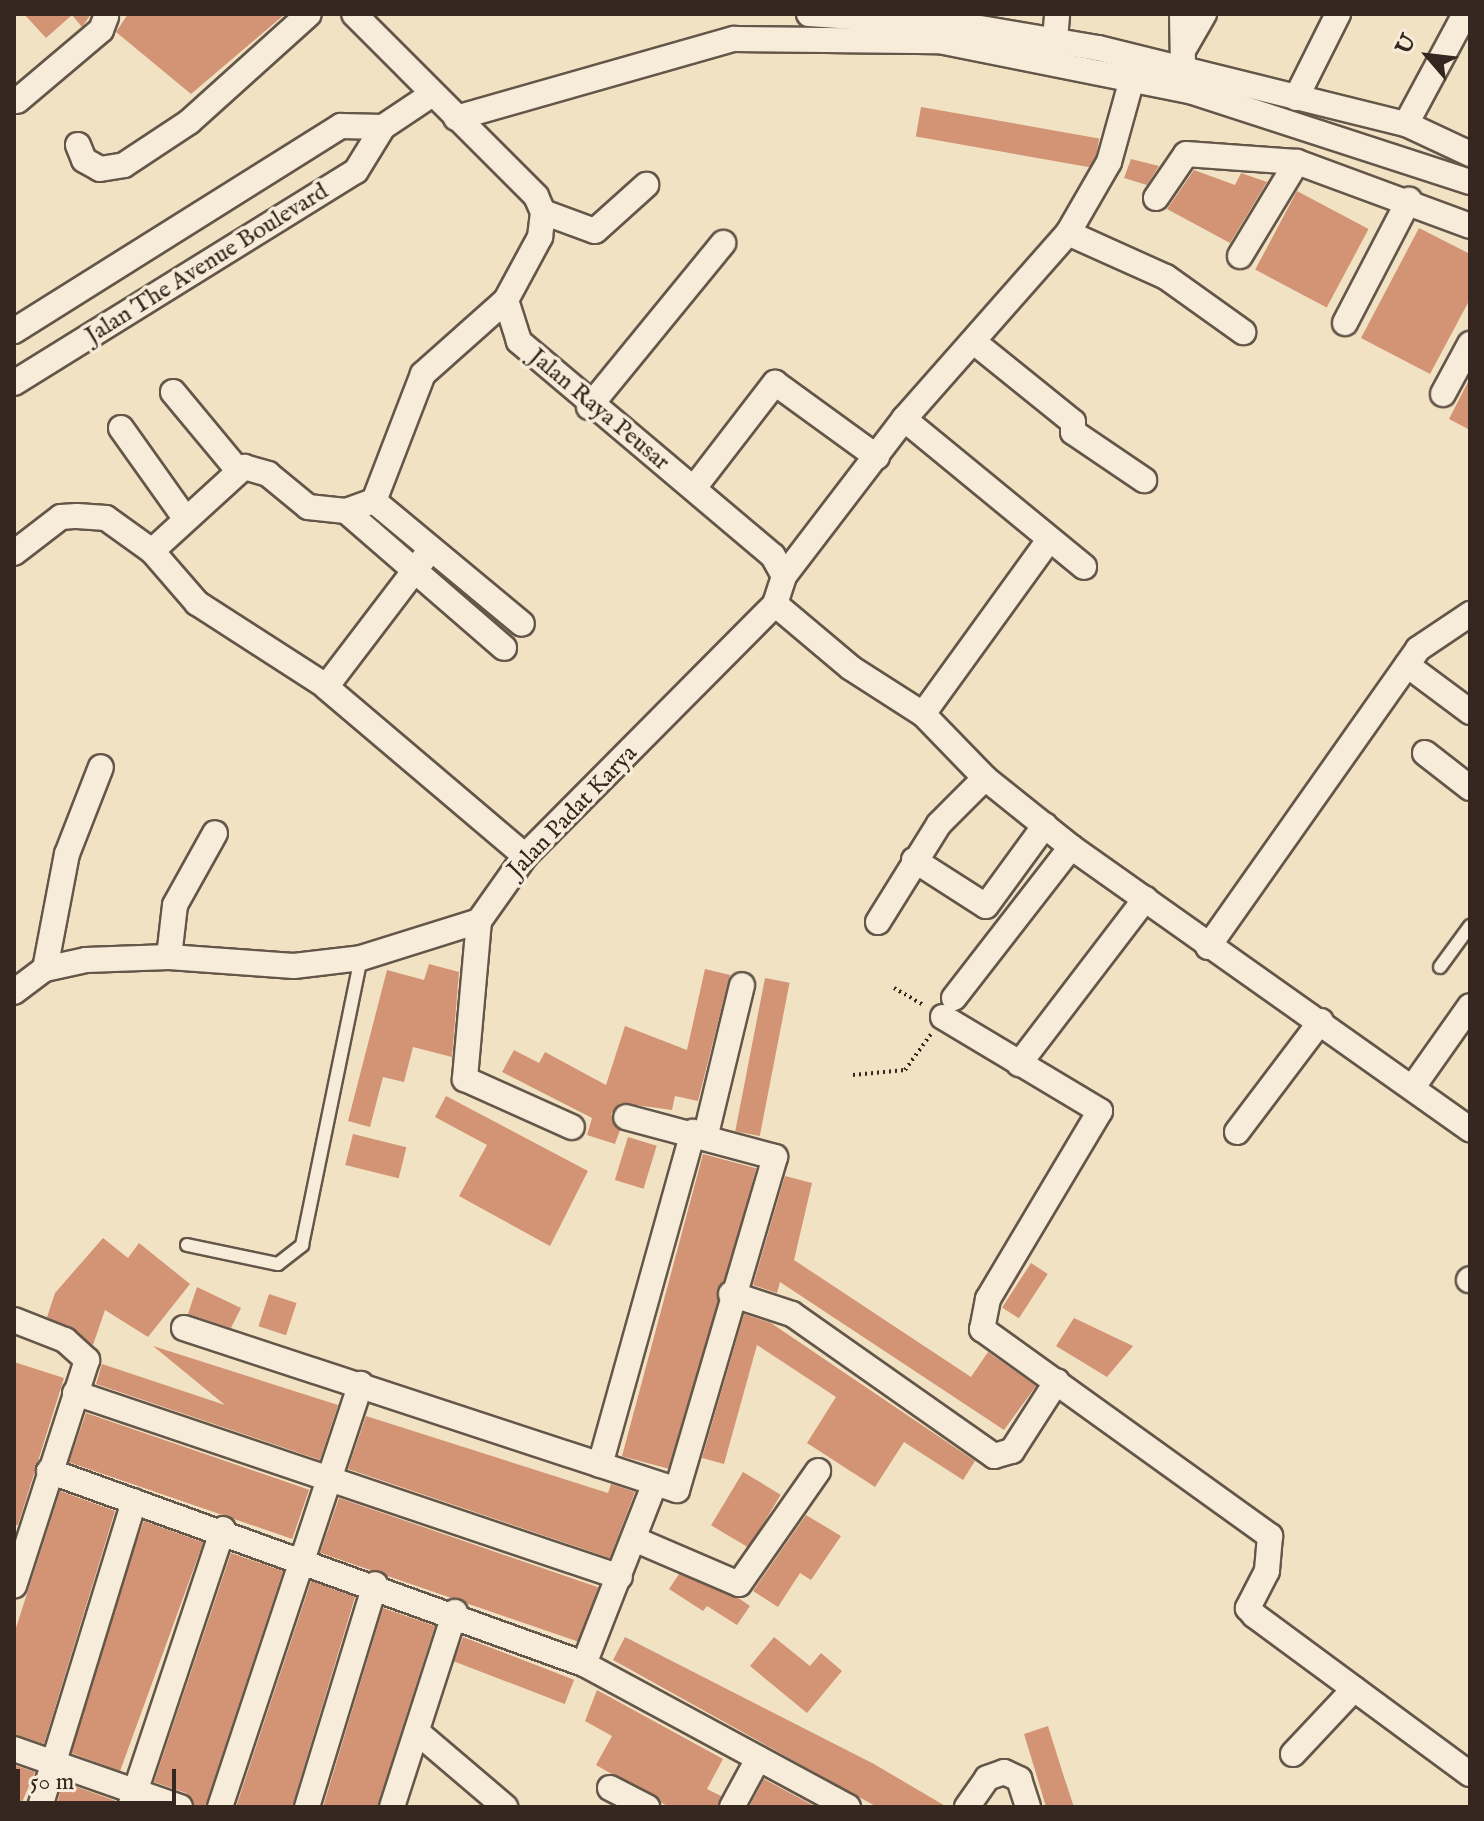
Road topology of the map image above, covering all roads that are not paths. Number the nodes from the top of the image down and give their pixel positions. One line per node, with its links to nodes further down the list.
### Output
1 (309, 14): 20 (street)
2 (354, 14): 14 (street)
3 (1057, 14): 11 (street)
4 (1182, 14): 12 (street)
5 (1204, 14): 12 (street)
6 (1338, 14): 15 (street)
7 (1465, 14): 18 (street)
8 (106, 15): 16 (street)
9 (824, 16): 10 (street)
10 (946, 19): 11 (street)
11 (1055, 39): 12 (street)
12 (1184, 57): 15 (street)
13 (1132, 79): 17 (street); 23 (street); 29 (street)
14 (431, 95): 17 (street); 19 (street, Jalan The Avenue Boulevard)
15 (1296, 98): 18 (street)
16 (17, 101)
17 (456, 118): 27 (street)
18 (1406, 124): 21 (street)
19 (383, 127): 34 (street, Jalan The Avenue Boulevard); 38 (street, Jalan The Avenue Boulevard)
20 (78, 145)
21 (1470, 154)
22 (1297, 162): 25 (street); 26 (street); 31 (street)
23 (1470, 182)
24 (646, 185): 27 (street)
25 (1156, 198)
26 (1409, 200): 28 (street); 33 (street)
27 (543, 212): 32 (street)
28 (1470, 226)
29 (1068, 233): 35 (street); 36 (street)
30 (723, 243): 41 (street)
31 (1240, 256)
32 (506, 300): 41 (street, Jalan Raya Peusar); 48 (street)
33 (1345, 323)
34 (14, 331)
35 (1243, 332)
36 (974, 342): 42 (street); 46 (street)
37 (1470, 344): 40 (street)
38 (14, 383)
39 (173, 392): 45 (street)
40 (1443, 394)
41 (589, 407): 47 (street, Jalan Raya Peusar)
42 (904, 419): 44 (street); 51 (street)
43 (121, 428): 50 (street)
44 (877, 457): 47 (street); 57 (street)
45 (237, 469): 49 (street); 50 (street)
46 (1144, 480)
47 (694, 488): 57 (street, Jalan Raya Peusar)
48 (374, 501): 49 (street); 52 (street)
49 (346, 511): 56 (street)
50 (185, 518): 53 (street)
51 (1047, 543): 55 (street); 63 (street)
52 (431, 549): 56 (street); 56 (street)
53 (152, 551): 54 (street); 61 (street)
54 (14, 553)
55 (1084, 567)
56 (410, 571): 61 (street)
57 (784, 576): 58 (street)
58 (775, 604): 63 (street); 71 (street, Jalan Padat Karya)
59 (1470, 614): 60 (street)
60 (1407, 665): 62 (street); 77 (street)
61 (326, 686): 71 (street)
62 (1470, 712)
63 (923, 714): 66 (street)
64 (1425, 753): 67 (street)
65 (101, 767): 81 (street)
66 (985, 778): 68 (street); 72 (street)
67 (1470, 788)
68 (1045, 825): 70 (street); 72 (street)
69 (215, 833): 78 (street)
70 (1071, 847): 73 (street); 86 (street)
71 (525, 856): 74 (street, Jalan Padat Karya)
72 (914, 860): 75 (street)
73 (1145, 899): 77 (street); 86 (street)
74 (479, 921): 79 (street); 89 (street)
75 (878, 922)
76 (1470, 926): 80 (lane)
77 (1208, 947): 85 (street)
78 (169, 957): 79 (street); 81 (street)
79 (361, 958): 93 (lane)
80 (1440, 967)
81 (45, 969): 83 (street)
82 (742, 985): 92 (street)
83 (14, 992)
84 (1470, 1006): 87 (street)
85 (1321, 1021): 87 (street); 91 (street)
86 (1019, 1064): 97 (street)
87 (1415, 1084): 90 (street)
88 (626, 1117): 92 (street)
89 (572, 1127)
90 (1470, 1129)
91 (1237, 1132)
92 (700, 1133): 94 (street); 100 (street)
93 (187, 1245)
94 (731, 1294): 97 (street); 104 (street)
95 (14, 1320): 99 (street)
96 (184, 1328): 98 (street)
97 (1057, 1381): 115 (street)
98 (361, 1384): 100 (street); 103 (street)
99 (75, 1393): 101 (street); 103 (street)
100 (600, 1465): 104 (street)
101 (49, 1471): 105 (street); 106 (street)
102 (818, 1471): 108 (street)
103 (330, 1478): 109 (street); 110 (street)
104 (654, 1485): 108 (street)
105 (134, 1501): 107 (street); 120 (street)
106 (22, 1529): 112 (street)
107 (223, 1529): 109 (street); 123 (street)
108 (634, 1539): 110 (street)
109 (301, 1557): 111 (street); 126 (street)
110 (620, 1577): 114 (street)
111 (375, 1584): 113 (street); 127 (street)
112 (14, 1586)
113 (455, 1612): 114 (street); 116 (street)
114 (584, 1664): 119 (street)
115 (1354, 1689): 118 (street); 121 (street)
116 (417, 1732): 128 (street); 129 (street)
117 (14, 1749): 120 (street)
118 (1293, 1754)
119 (758, 1759): 131 (street); 132 (street)
120 (54, 1764): 123 (street); 124 (street)
121 (1470, 1774)
122 (610, 1788): 130 (street)
123 (132, 1800): 125 (street)
124 (40, 1807)
125 (180, 1807)
126 (220, 1807)
127 (307, 1807)
128 (392, 1807)
129 (505, 1807)
130 (647, 1807)
131 (732, 1807)
132 (848, 1807)
133 (967, 1807): 134 (street)
134 (1028, 1807)

